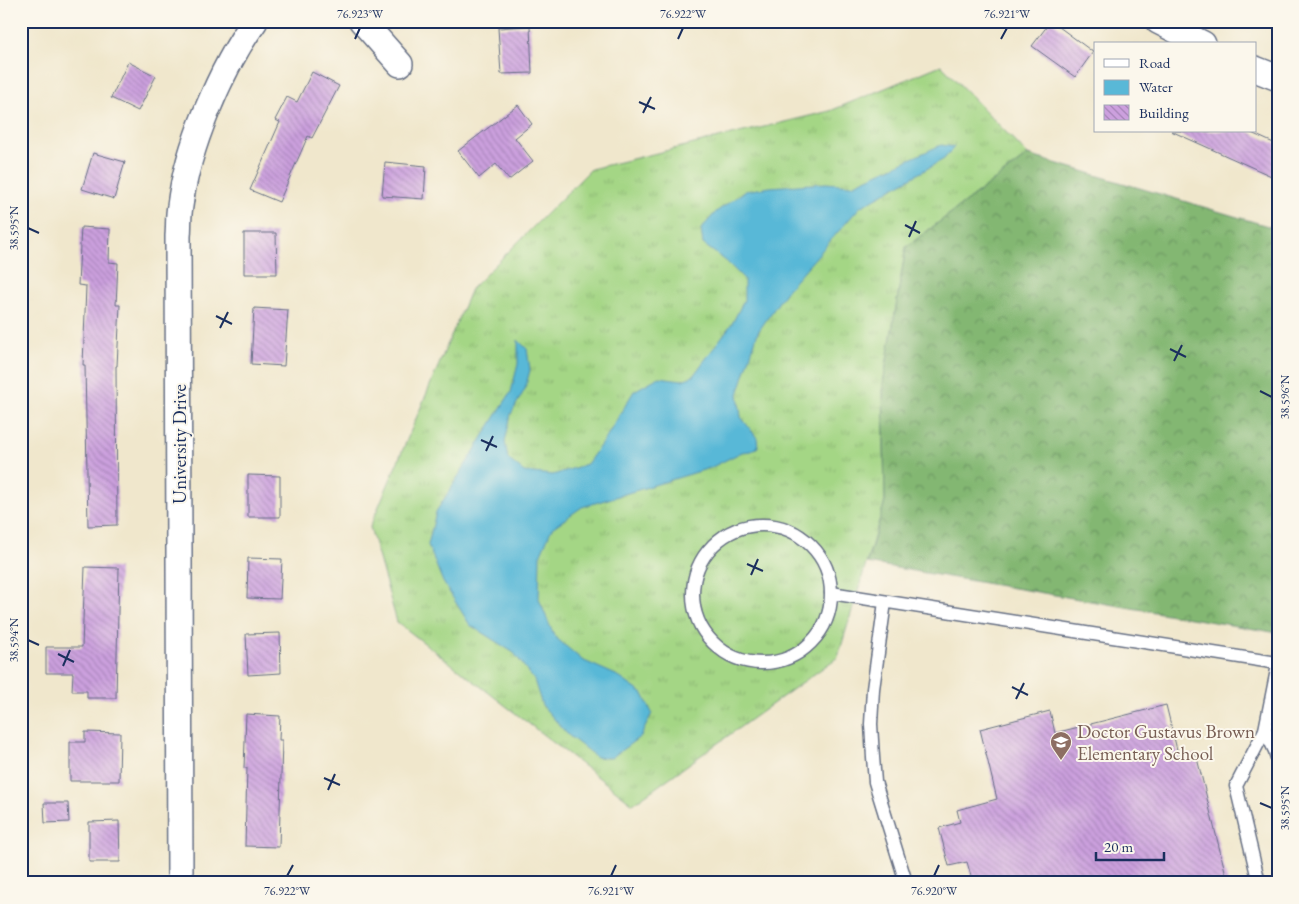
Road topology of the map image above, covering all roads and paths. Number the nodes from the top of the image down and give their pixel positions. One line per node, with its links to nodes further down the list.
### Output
1 (255, 21): 14 (street, University Drive)
2 (362, 21): 5 (street)
3 (1158, 21): 4 (street)
4 (1199, 42)
5 (400, 64)
6 (1256, 69): 7 (street)
7 (1278, 78)
8 (831, 594): 8 (lane); 9 (lane)
9 (885, 602): 10 (lane); 13 (lane)
10 (1278, 664): 11 (lane)
11 (1265, 730): 12 (lane); 15 (lane)
12 (1278, 763)
13 (905, 880)
14 (180, 883)
15 (1259, 883)

